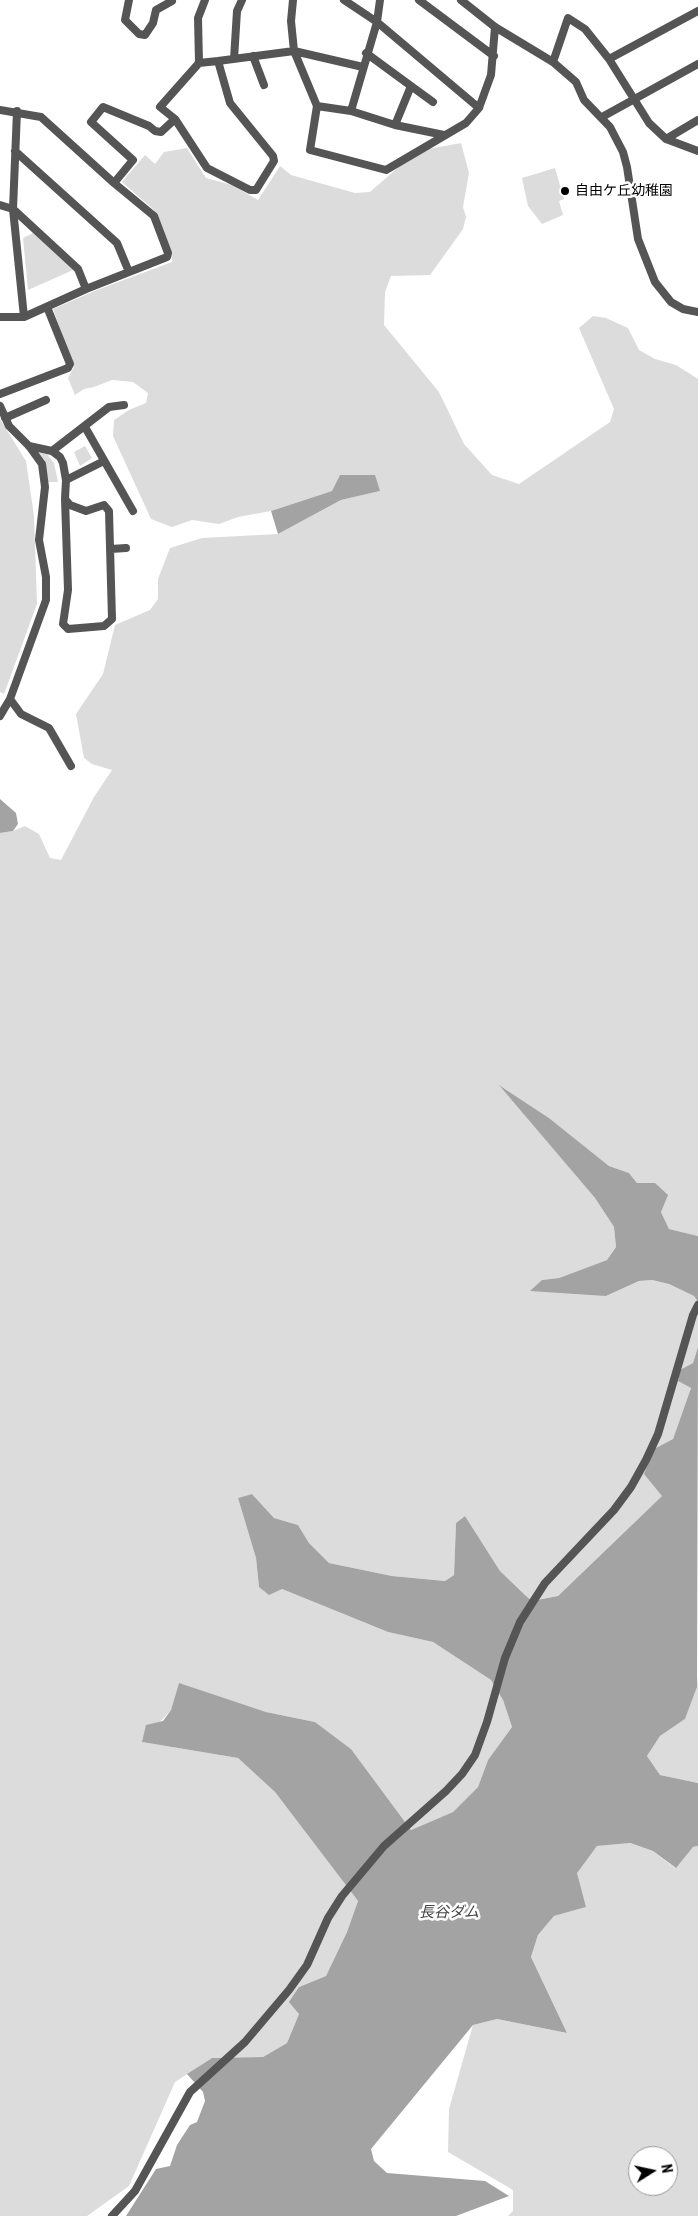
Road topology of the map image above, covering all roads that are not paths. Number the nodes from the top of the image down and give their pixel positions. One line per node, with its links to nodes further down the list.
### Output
1 (129, 0): 9 (street)
2 (205, 0): 21 (street)
3 (242, 0): 17 (street)
4 (293, 0): 13 (street)
5 (344, 0): 11 (street)
6 (380, 0): 11 (street)
7 (419, 0): 16 (street)
8 (461, 0): 12 (street)
9 (172, 1)
10 (698, 11): 18 (street)
11 (377, 22): 14 (street); 29 (street)
12 (495, 27): 16 (street); 20 (street)
13 (294, 51): 15 (street); 23 (street); 28 (street)
14 (366, 53): 23 (street); 25 (street)
15 (253, 56): 17 (street); 24 (street)
16 (494, 56): 29 (street)
17 (234, 58): 19 (street)
18 (609, 59): 20 (street); 26 (street)
19 (218, 61): 21 (street); 34 (street)
20 (553, 62): 33 (street)
21 (199, 63): 34 (street)
22 (698, 64): 26 (street)
23 (363, 67): 32 (street)
24 (264, 84)
25 (411, 86): 27 (street); 36 (street)
26 (634, 99): 33 (street); 38 (street)
27 (433, 102)
28 (317, 106): 32 (street); 37 (street)
29 (479, 108): 37 (street)
30 (0, 110): 31 (street)
31 (17, 112): 39 (street); 41 (street)
32 (351, 112): 36 (street)
33 (602, 117): 47 (street)
34 (175, 119): 41 (street)
35 (698, 120): 38 (street)
36 (395, 125): 37 (street)
37 (444, 135)
38 (666, 139): 40 (street)
39 (15, 151): 43 (street); 44 (street)
40 (698, 151)
41 (114, 183): 44 (street)
42 (0, 205): 43 (street)
43 (13, 209): 45 (street); 49 (street)
44 (129, 272): 45 (street)
45 (86, 289): 46 (street)
46 (47, 307): 49 (street); 50 (street)
47 (698, 312)
48 (0, 317): 49 (street)
49 (24, 318)
50 (0, 394)
51 (46, 400): 54 (street)
52 (124, 405): 55 (street)
53 (0, 406): 54 (street)
54 (5, 418): 56 (street)
55 (85, 427): 57 (street); 58 (street)
56 (30, 446): 57 (street); 64 (street)
57 (52, 451): 59 (street)
58 (104, 461): 59 (street); 61 (street)
59 (66, 480): 60 (street)
60 (65, 499): 63 (street); 63 (street)
61 (133, 511)
62 (126, 548): 63 (street)
63 (111, 550)
64 (10, 699): 65 (street); 66 (street)
65 (0, 716)
66 (71, 766)
67 (698, 1304): 68 (street)
68 (112, 2216)

